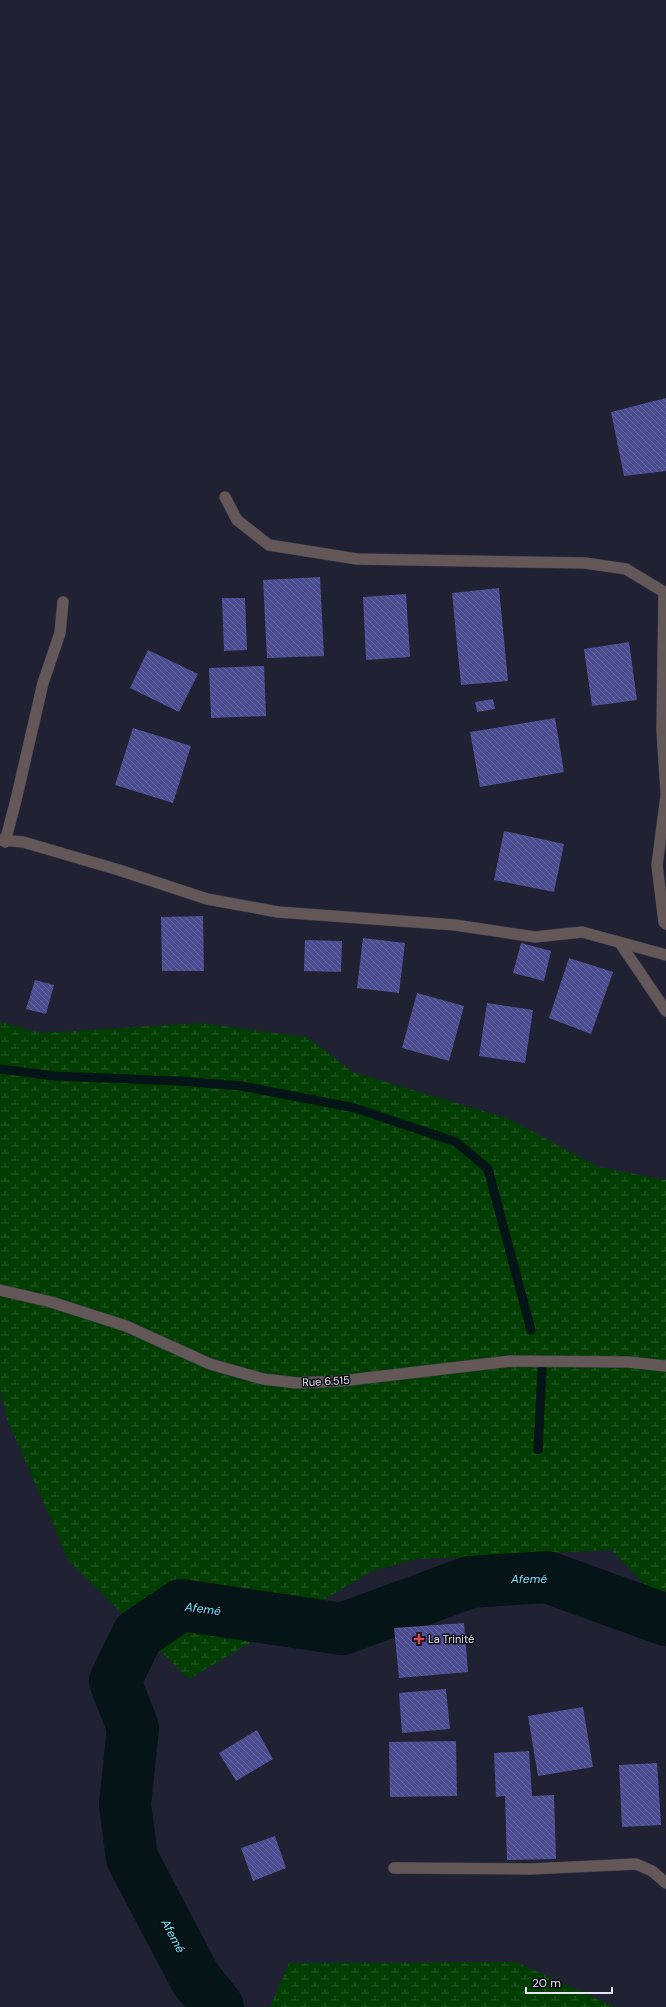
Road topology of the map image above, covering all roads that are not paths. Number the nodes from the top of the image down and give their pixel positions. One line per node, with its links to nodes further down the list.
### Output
1 (225, 497): 3 (street)
2 (63, 602): 6 (street)
3 (666, 792)
4 (666, 796): 5 (street)
5 (665, 811): 7 (street)
6 (2, 841): 8 (street)
7 (666, 924)
8 (620, 943): 9 (street); 10 (street)
9 (666, 955)
10 (666, 1011)
11 (0, 1290): 12 (street, Rue 6.515)
12 (666, 1366)
13 (394, 1868): 14 (street)
14 (666, 1883)

